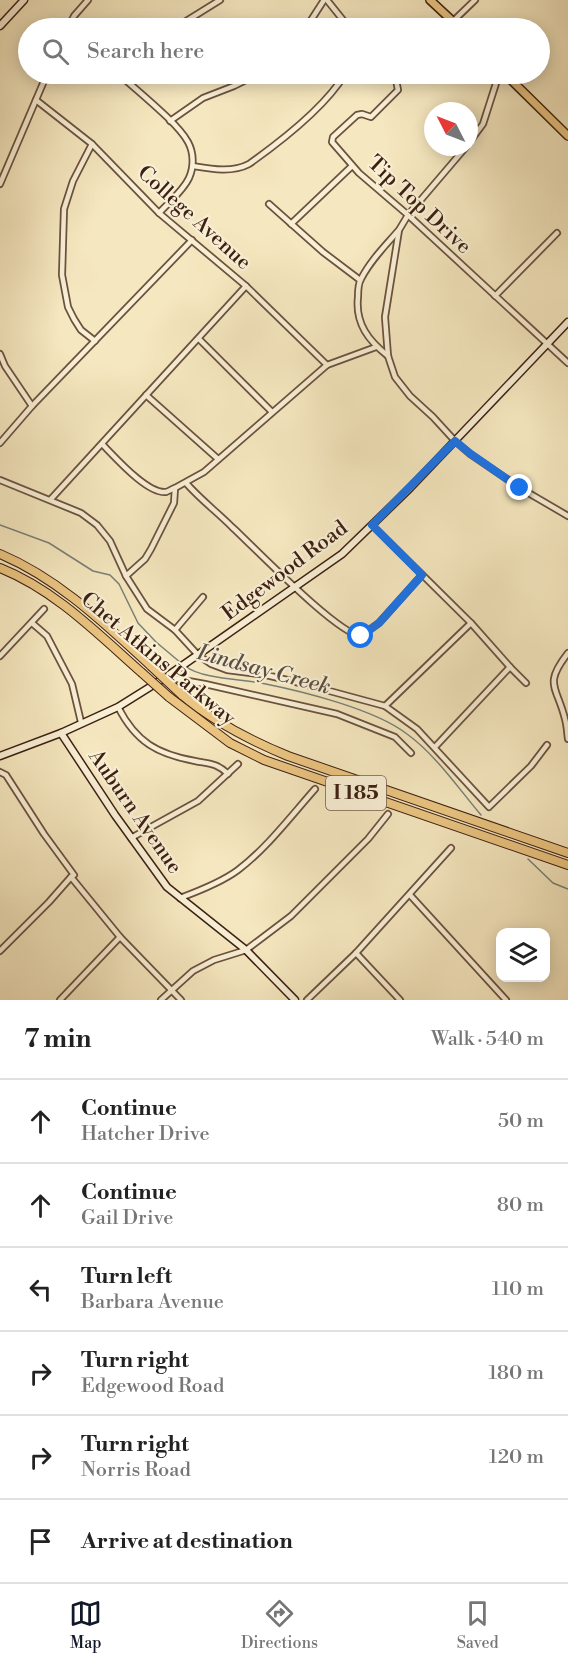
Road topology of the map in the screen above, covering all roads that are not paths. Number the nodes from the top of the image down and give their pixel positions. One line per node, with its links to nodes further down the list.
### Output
1 (24, 0): 13 (street)
2 (88, 0): 7 (street)
3 (220, 0): 8 (street)
4 (326, 0): 9 (street); 10 (street)
5 (430, 0): 11 (main road)
6 (475, 0): 12 (street)
7 (73, 18)
8 (191, 18)
9 (313, 18)
10 (341, 18)
11 (450, 18)
12 (458, 18)
13 (0, 26)
14 (43, 84): 21 (street)
15 (130, 84): 22 (street)
16 (238, 84): 22 (street)
17 (337, 84): 27 (street)
18 (397, 84): 28 (street, Tip Top Drive)
19 (496, 84): 23 (street)
20 (515, 84): 24 (main road)
21 (36, 100): 25 (street, College Avenue); 29 (street)
22 (170, 122): 27 (street)
23 (478, 131)
24 (568, 136)
25 (92, 144): 31 (street, College Avenue); 42 (street)
26 (459, 156): 32 (street)
27 (193, 166): 31 (street)
28 (352, 166): 32 (street, Tip Top Drive); 33 (street)
29 (0, 184)
30 (269, 204): 33 (street)
31 (159, 213): 36 (street, College Avenue)
32 (408, 215): 34 (street); 39 (street, Tip Top Drive)
33 (291, 224): 37 (street)
34 (399, 230): 37 (street); 46 (street)
35 (557, 233): 39 (street)
36 (192, 240): 38 (street, College Avenue); 42 (street)
37 (360, 280): 44 (street)
38 (246, 286): 41 (street); 48 (street, College Avenue)
39 (495, 296): 43 (street, Tip Top Drive)
40 (568, 322): 43 (street, Edgewood Road)
41 (199, 339): 49 (street); 51 (street)
42 (95, 341): 50 (street)
43 (546, 344): 47 (street, Tip Top Drive); 52 (street, Edgewood Road)
44 (376, 346): 46 (street); 48 (street)
45 (0, 354): 50 (street)
46 (388, 356): 52 (street)
47 (568, 363)
48 (327, 365): 51 (street)
49 (146, 395): 54 (street); 55 (street)
50 (32, 406): 53 (street)
51 (272, 412): 55 (street)
52 (455, 441): 60 (street); 61 (street, Edgewood Road)
53 (0, 443)
54 (102, 444): 58 (street); 59 (street)
55 (218, 459): 57 (street)
56 (0, 480): 59 (street)
57 (186, 483): 58 (street); 66 (street)
58 (175, 488): 65 (street)
59 (51, 500): 65 (street)
60 (568, 516)
61 (372, 525): 64 (street); 66 (street, Edgewood Road)
62 (0, 554): 95 (highway, Chet Atkins Parkway / I 185, bridge)
63 (0, 567): 96 (highway, Chet Atkins Parkway / I 185, bridge)
64 (422, 575): 66 (street); 70 (street)
65 (126, 576): 71 (street)
66 (296, 588): 73 (street, Edgewood Road)
67 (203, 597): 71 (street)
68 (44, 609): 69 (street)
69 (32, 623): 74 (street); 80 (street)
70 (471, 623): 75 (street); 78 (street)
71 (175, 630): 73 (street)
72 (568, 653): 81 (street)
73 (198, 655): 76 (street, Edgewood Road); 78 (street)
74 (0, 656)
75 (510, 667): 77 (street); 85 (street)
76 (166, 677): 79 (street, Edgewood Road); 86 (street)
77 (526, 683)
78 (385, 706): 85 (street)
79 (118, 707): 80 (street, Edgewood Road); 90 (street)
80 (81, 722): 82 (street, Edgewood Road)
81 (567, 725): 83 (street)
82 (61, 733): 87 (street, Edgewood Road); 93 (street, Auburn Avenue)
83 (568, 738)
84 (548, 745): 85 (street)
85 (435, 747)
86 (411, 753)
87 (0, 756)
88 (238, 764): 90 (street)
89 (0, 772): 97 (street)
90 (228, 774): 93 (street)
91 (315, 789): 99 (street)
92 (388, 814): 101 (street)
93 (131, 838): 99 (street, Auburn Avenue)
94 (451, 848): 98 (street)
95 (568, 852)
96 (568, 865)
97 (71, 877): 100 (street); 102 (street)
98 (410, 895): 103 (street); 111 (street)
99 (180, 898): 101 (street, Auburn Avenue)
100 (120, 937): 104 (street); 105 (street)
101 (246, 950): 104 (street); 108 (street, Auburn Avenue)
102 (0, 951)
103 (356, 953): 109 (street); 110 (street)
104 (172, 989): 106 (street); 107 (street)
105 (60, 1000)
106 (161, 1000)
107 (181, 1000)
108 (295, 1000)
109 (307, 1000)
110 (400, 1000)
111 (506, 1000)

